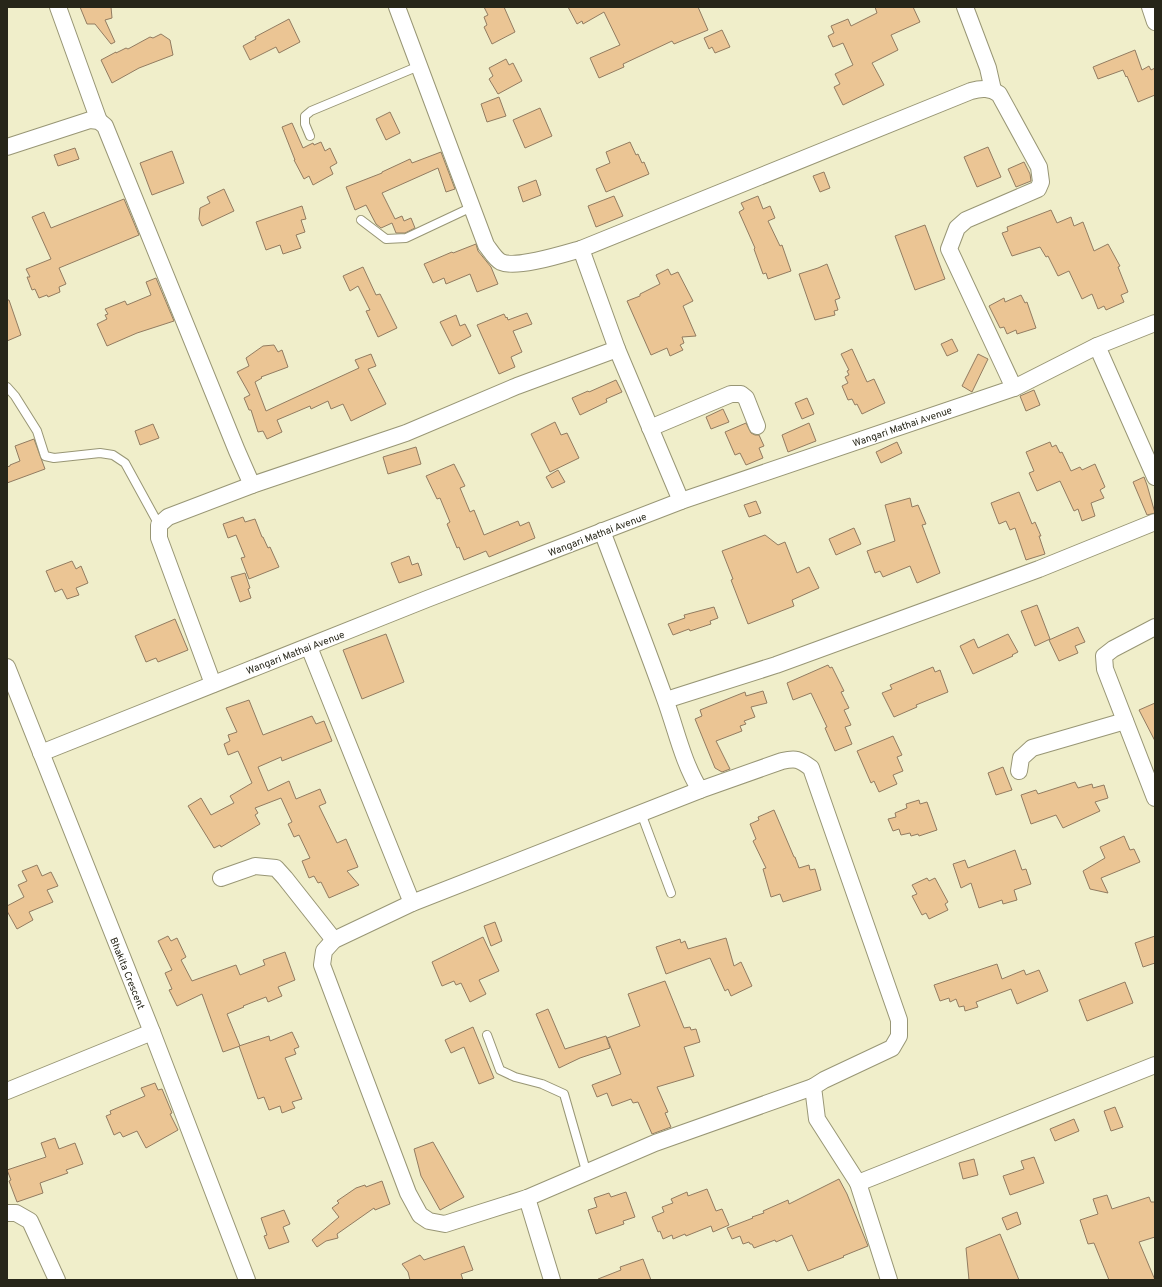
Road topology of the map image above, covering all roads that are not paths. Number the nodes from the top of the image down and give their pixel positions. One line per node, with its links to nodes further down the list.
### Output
1 (58, 7): 8 (street)
2 (398, 7): 6 (street)
3 (965, 7): 7 (street)
4 (1150, 7): 5 (street)
5 (1155, 22)
6 (419, 66): 9 (lane); 11 (street)
7 (993, 90): 13 (street); 18 (street)
8 (99, 120): 10 (street); 22 (street)
9 (310, 136)
10 (7, 147)
11 (472, 207): 12 (lane); 13 (street)
12 (361, 220)
13 (581, 249): 16 (street)
14 (1155, 323): 15 (street, Wangari Mathai Avenue)
15 (1097, 346): 18 (street, Wangari Mathai Avenue); 21 (street)
16 (617, 349): 20 (street); 22 (street)
17 (7, 387): 25 (lane)
18 (1014, 388): 23 (street, Wangari Mathai Avenue)
19 (757, 426): 20 (street)
20 (650, 428): 23 (street)
21 (1155, 477)
22 (252, 485): 25 (street)
23 (681, 501): 26 (street, Wangari Mathai Avenue)
24 (1155, 522): 31 (street)
25 (159, 525): 30 (street)
26 (602, 531): 28 (street, Wangari Mathai Avenue); 31 (street)
27 (1155, 627): 32 (street)
28 (309, 647): 30 (street, Wangari Mathai Avenue); 40 (street)
29 (7, 667): 33 (street, Bhakita Crescent)
30 (213, 684): 33 (street, Wangari Mathai Avenue)
31 (666, 700): 35 (street)
32 (1125, 721): 34 (street); 36 (street)
33 (41, 753): 42 (street, Bhakita Crescent)
34 (1018, 772)
35 (700, 790): 37 (street); 45 (street)
36 (1155, 798)
37 (641, 813): 39 (lane); 40 (street)
38 (221, 878): 41 (street)
39 (671, 893)
40 (412, 903): 41 (street)
41 (334, 940): 49 (street)
42 (152, 1032): 46 (street); 52 (street, Bhakita Crescent)
43 (487, 1035): 47 (lane)
44 (1155, 1065): 48 (street)
45 (813, 1087): 47 (street); 48 (street)
46 (7, 1091)
47 (587, 1174): 49 (street)
48 (858, 1183): 54 (street)
49 (527, 1198): 53 (street)
50 (7, 1213): 51 (street)
51 (57, 1280)
52 (248, 1280)
53 (552, 1280)
54 (890, 1280)

